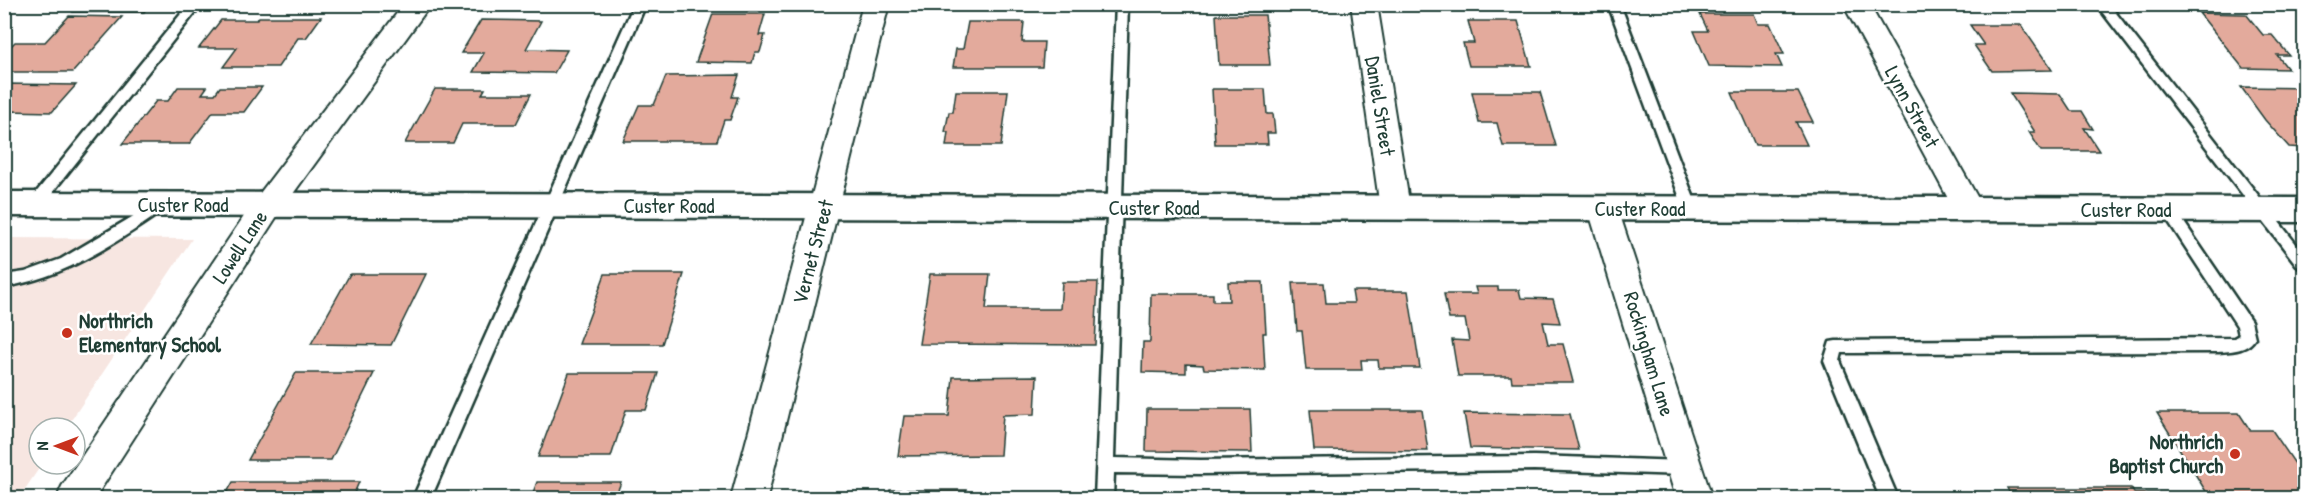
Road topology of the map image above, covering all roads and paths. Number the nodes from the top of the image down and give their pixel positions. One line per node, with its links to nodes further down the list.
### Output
1 (196, 4): 10 (lane)
2 (418, 4): 12 (street, Lowell Lane)
3 (640, 4): 13 (lane)
4 (876, 4): 14 (street, Vernet Street)
5 (1122, 4): 15 (lane)
6 (1364, 4): 16 (street, Daniel Street)
7 (1614, 4): 18 (lane)
8 (1856, 4): 19 (street, Lynn Street)
9 (2102, 4): 21 (lane)
10 (20, 204): 11 (street, Custer Road)
11 (161, 205): 12 (street, Custer Road); 24 (lane)
12 (268, 205): 13 (street, Custer Road); 27 (street, Lowell Lane)
13 (552, 206): 14 (street, Custer Road); 28 (lane)
14 (826, 207): 15 (street, Custer Road); 29 (street, Vernet Street)
15 (1115, 207): 16 (street, Custer Road); 25 (lane)
16 (1395, 208): 17 (street, Custer Road)
17 (1603, 209): 18 (street, Custer Road); 26 (street, Rockingham Lane)
18 (1691, 209): 19 (street, Custer Road)
19 (1969, 209): 20 (street, Custer Road)
20 (2168, 210): 21 (street, Custer Road); 31 (lane)
21 (2261, 210): 22 (street, Custer Road); 23 (lane)
22 (2304, 210)
23 (2304, 264)
24 (4, 281)
25 (1105, 465): 26 (lane); 30 (lane)
26 (1689, 483)
27 (75, 498)
28 (422, 498)
29 (749, 498)
30 (1104, 498)
31 (1889, 498)

